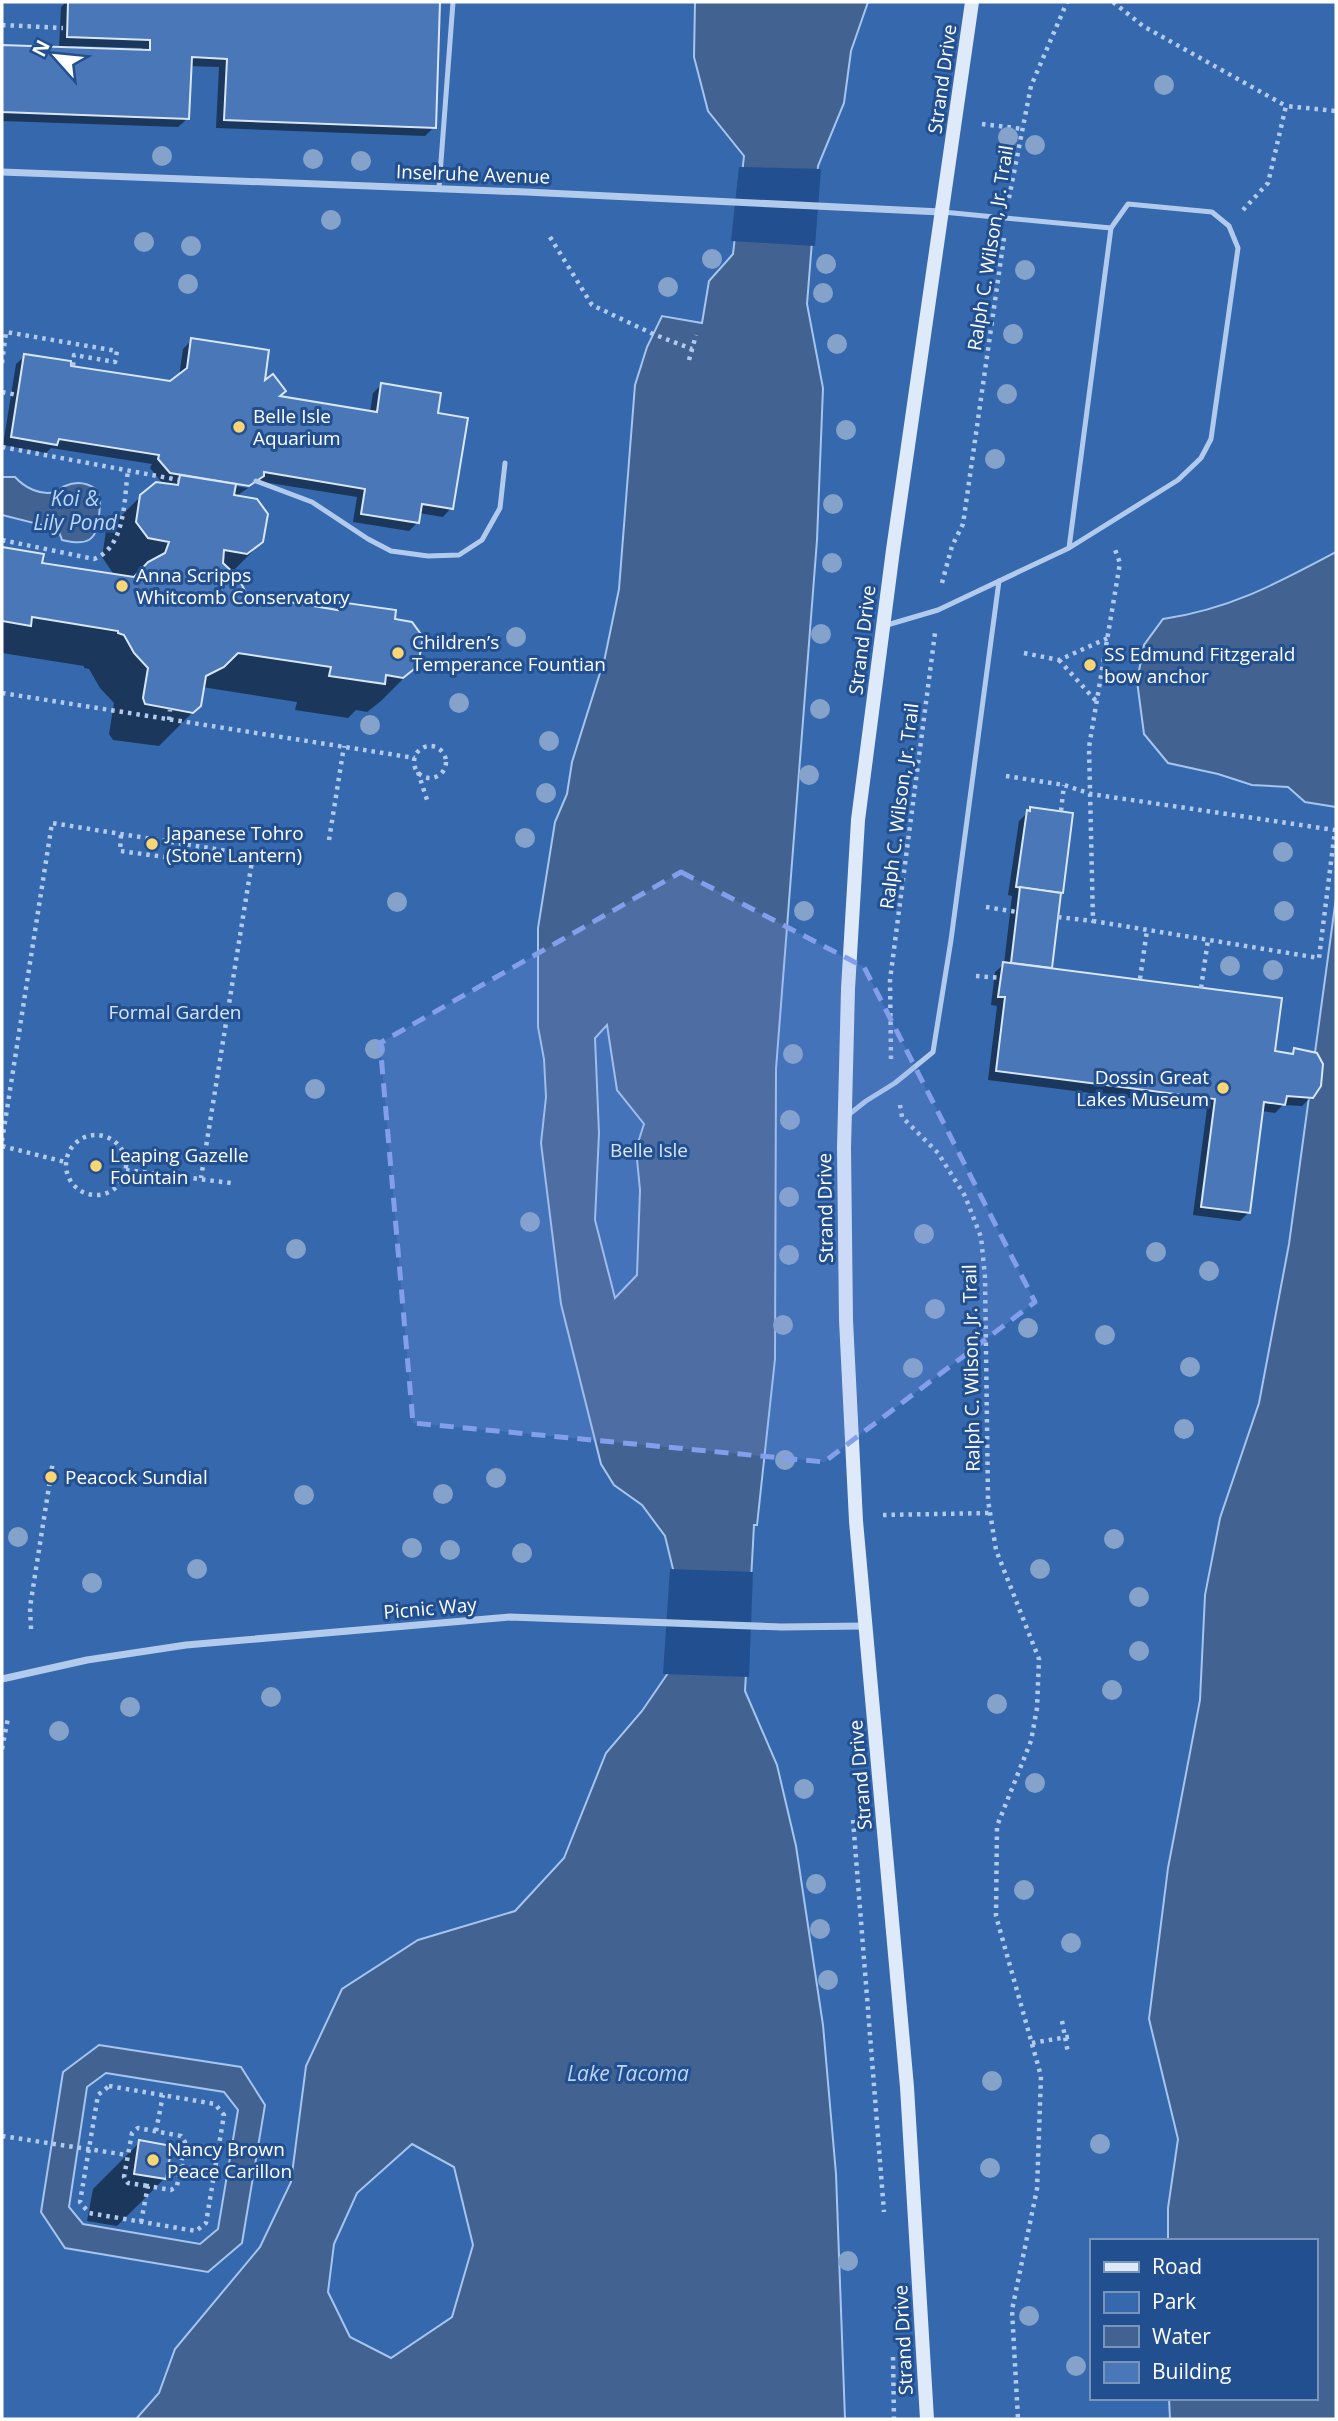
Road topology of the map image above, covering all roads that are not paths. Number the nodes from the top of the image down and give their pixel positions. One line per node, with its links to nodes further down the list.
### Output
1 (453, 2): 4 (lane)
2 (972, 2): 5 (street, Strand Drive)
3 (2, 172): 4 (street, Inselruhe Avenue)
4 (439, 188): 5 (street, Inselruhe Avenue)
5 (942, 212): 6 (lane); 11 (street, Strand Drive)
6 (1111, 228): 9 (lane); 9 (lane)
7 (505, 463): 8 (lane)
8 (256, 481)
9 (1069, 548): 10 (lane)
10 (999, 581): 11 (lane); 12 (lane)
11 (884, 626): 12 (street, Strand Drive)
12 (845, 1118): 13 (street, Strand Drive)
13 (865, 1626): 14 (street, Picnic Way); 15 (street, Strand Drive)
14 (2, 1679)
15 (927, 2419)

